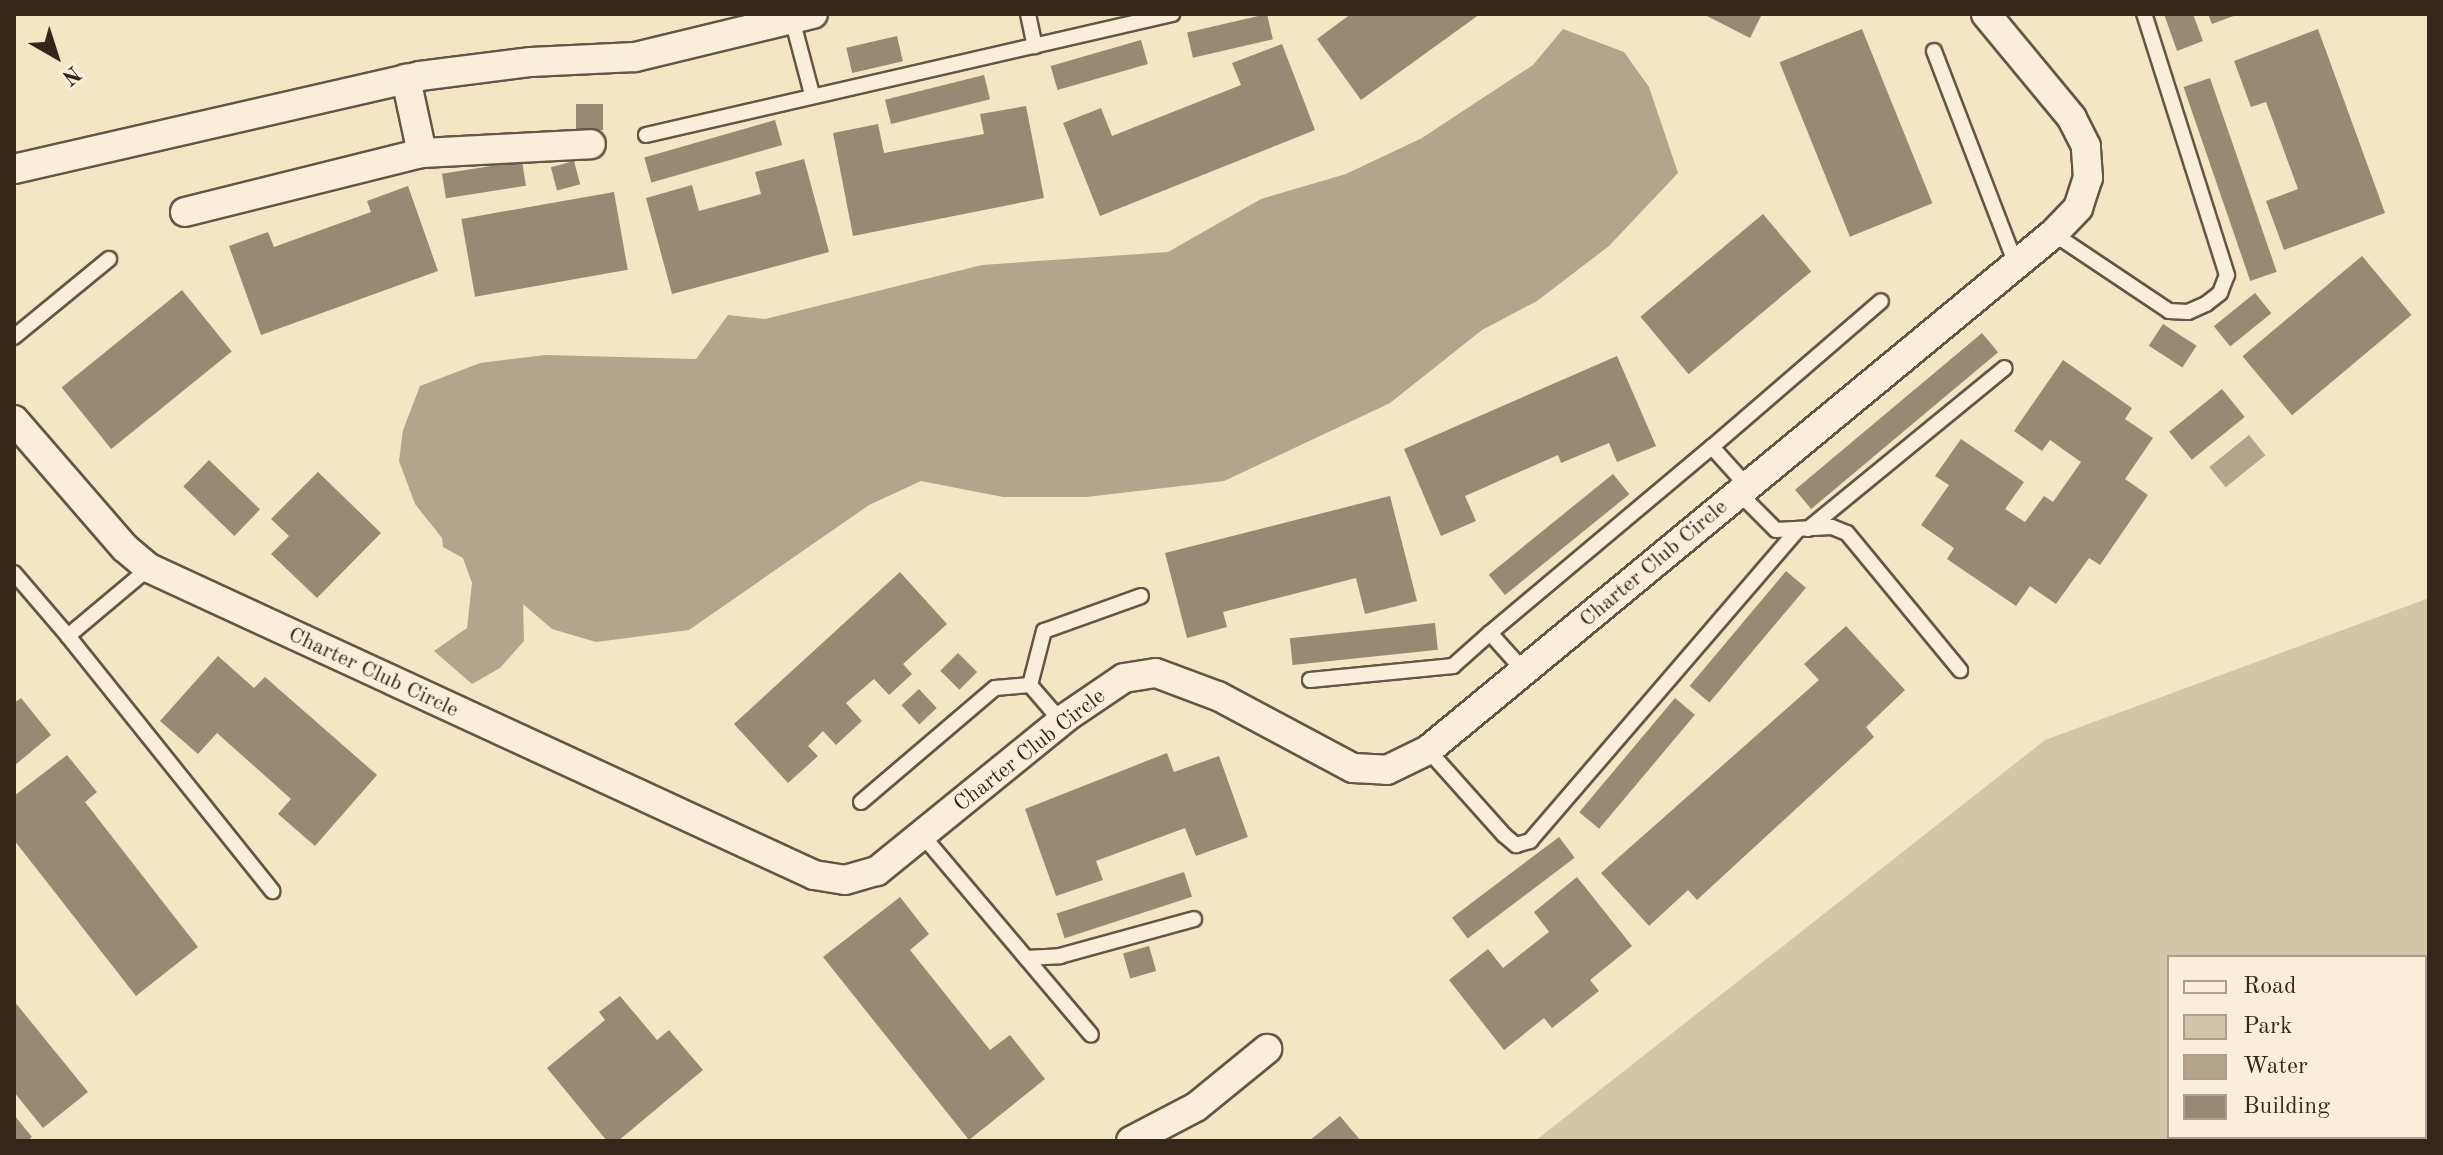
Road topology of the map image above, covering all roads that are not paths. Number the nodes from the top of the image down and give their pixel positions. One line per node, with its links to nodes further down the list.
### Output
1 (1028, 14): 6 (lane)
2 (1172, 14): 6 (lane)
3 (1986, 14): 15 (street, Charter Club Circle)
4 (2144, 14): 15 (lane)
5 (802, 16): 8 (street); 9 (lane)
6 (1035, 46): 9 (lane)
7 (1934, 51): 17 (lane)
8 (406, 79): 12 (street); 13 (street)
9 (812, 94): 10 (lane)
10 (646, 135)
11 (591, 144): 12 (street)
12 (422, 153): 14 (street)
13 (14, 169)
14 (185, 212)
15 (2054, 234): 17 (street, Charter Club Circle)
16 (109, 259): 19 (lane)
17 (2016, 265): 23 (street, Charter Club Circle)
18 (1881, 301): 22 (lane)
19 (14, 337)
20 (2005, 368): 24 (lane)
21 (14, 420): 25 (street, Charter Club Circle)
22 (1712, 447): 23 (lane); 28 (lane)
23 (1744, 490): 24 (lane); 31 (street, Charter Club Circle)
24 (1802, 530): 30 (lane); 35 (lane)
25 (149, 568): 29 (lane); 37 (street, Charter Club Circle)
26 (14, 573): 29 (lane)
27 (1141, 596): 33 (lane)
28 (1490, 633): 31 (lane); 32 (lane)
29 (68, 636): 38 (lane)
30 (1960, 670)
31 (1524, 671): 35 (street, Charter Club Circle)
32 (1310, 680)
33 (1030, 685): 34 (lane); 36 (lane)
34 (1061, 721): 35 (street, Charter Club Circle); 37 (street, Charter Club Circle)
35 (1428, 750)
36 (861, 802)
37 (923, 836): 40 (lane)
38 (272, 891)
39 (1194, 919): 40 (lane)
40 (1026, 958): 41 (lane)
41 (1091, 1035)
42 (1267, 1049): 43 (street)
43 (1131, 1141)

